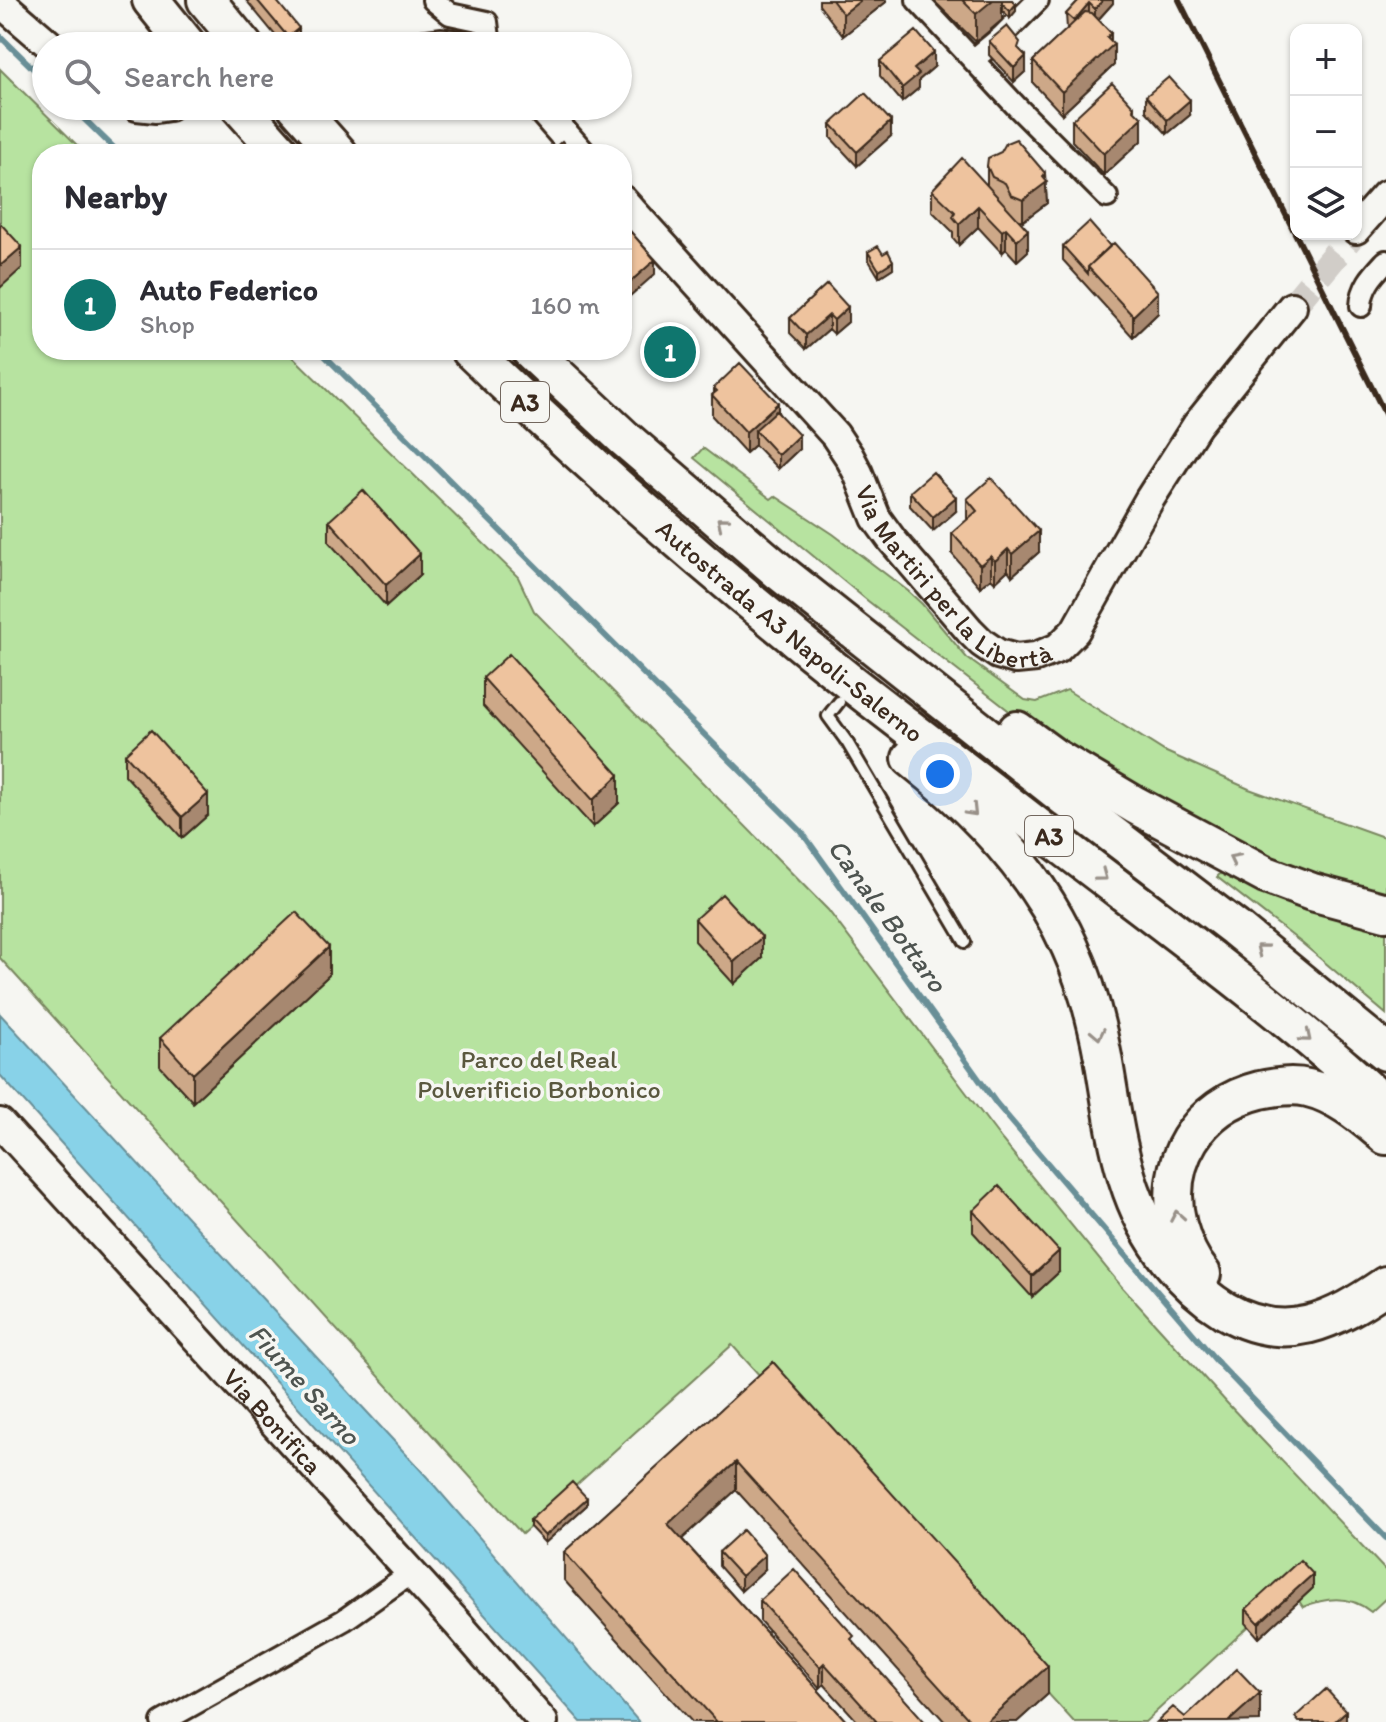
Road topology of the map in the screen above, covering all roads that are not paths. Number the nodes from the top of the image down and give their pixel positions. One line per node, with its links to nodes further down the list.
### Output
1 (151, 0): 8 (highway)
2 (206, 0): 9 (highway)
3 (433, 0): 10 (street)
4 (917, 0): 11 (street)
5 (1038, 0): 11 (street)
6 (4, 7): 7 (street)
7 (34, 32)
8 (177, 32)
9 (232, 32)
10 (488, 32)
11 (973, 60): 19 (street)
12 (252, 120): 15 (highway)
13 (309, 120): 16 (highway)
14 (551, 120): 17 (street)
15 (273, 144)
16 (330, 144)
17 (572, 144)
18 (1386, 195): 21 (street)
19 (1107, 197)
20 (632, 211): 24 (street, Via Martiri per la Libertà)
21 (1362, 223)
22 (1386, 261): 23 (street)
23 (1361, 306)
24 (1292, 307)
25 (481, 360): 27 (highway, Autostrada A3 Napoli-Salerno / A3)
26 (541, 360): 28 (highway, Autostrada A3 Napoli-Salerno / A3, one-way to 26)
27 (711, 568): 29 (highway); 33 (highway, Autostrada A3 Napoli-Salerno / A3, one-way to 33)
28 (781, 573): 30 (highway, one-way to 28); 32 (highway, Autostrada A3 Napoli-Salerno / A3, one-way to 28)
29 (839, 702): 31 (lane); 37 (highway, one-way to 37)
30 (1386, 912)
31 (965, 942)
32 (1386, 1052)
33 (1386, 1106)
34 (0, 1123): 38 (street, Via Bonifica)
35 (1386, 1136): 36 (highway, one-way to 35)
36 (1386, 1261)
37 (1386, 1285)
38 (411, 1573): 39 (street); 40 (street, Via Bonifica)
39 (162, 1722)
40 (543, 1722)

